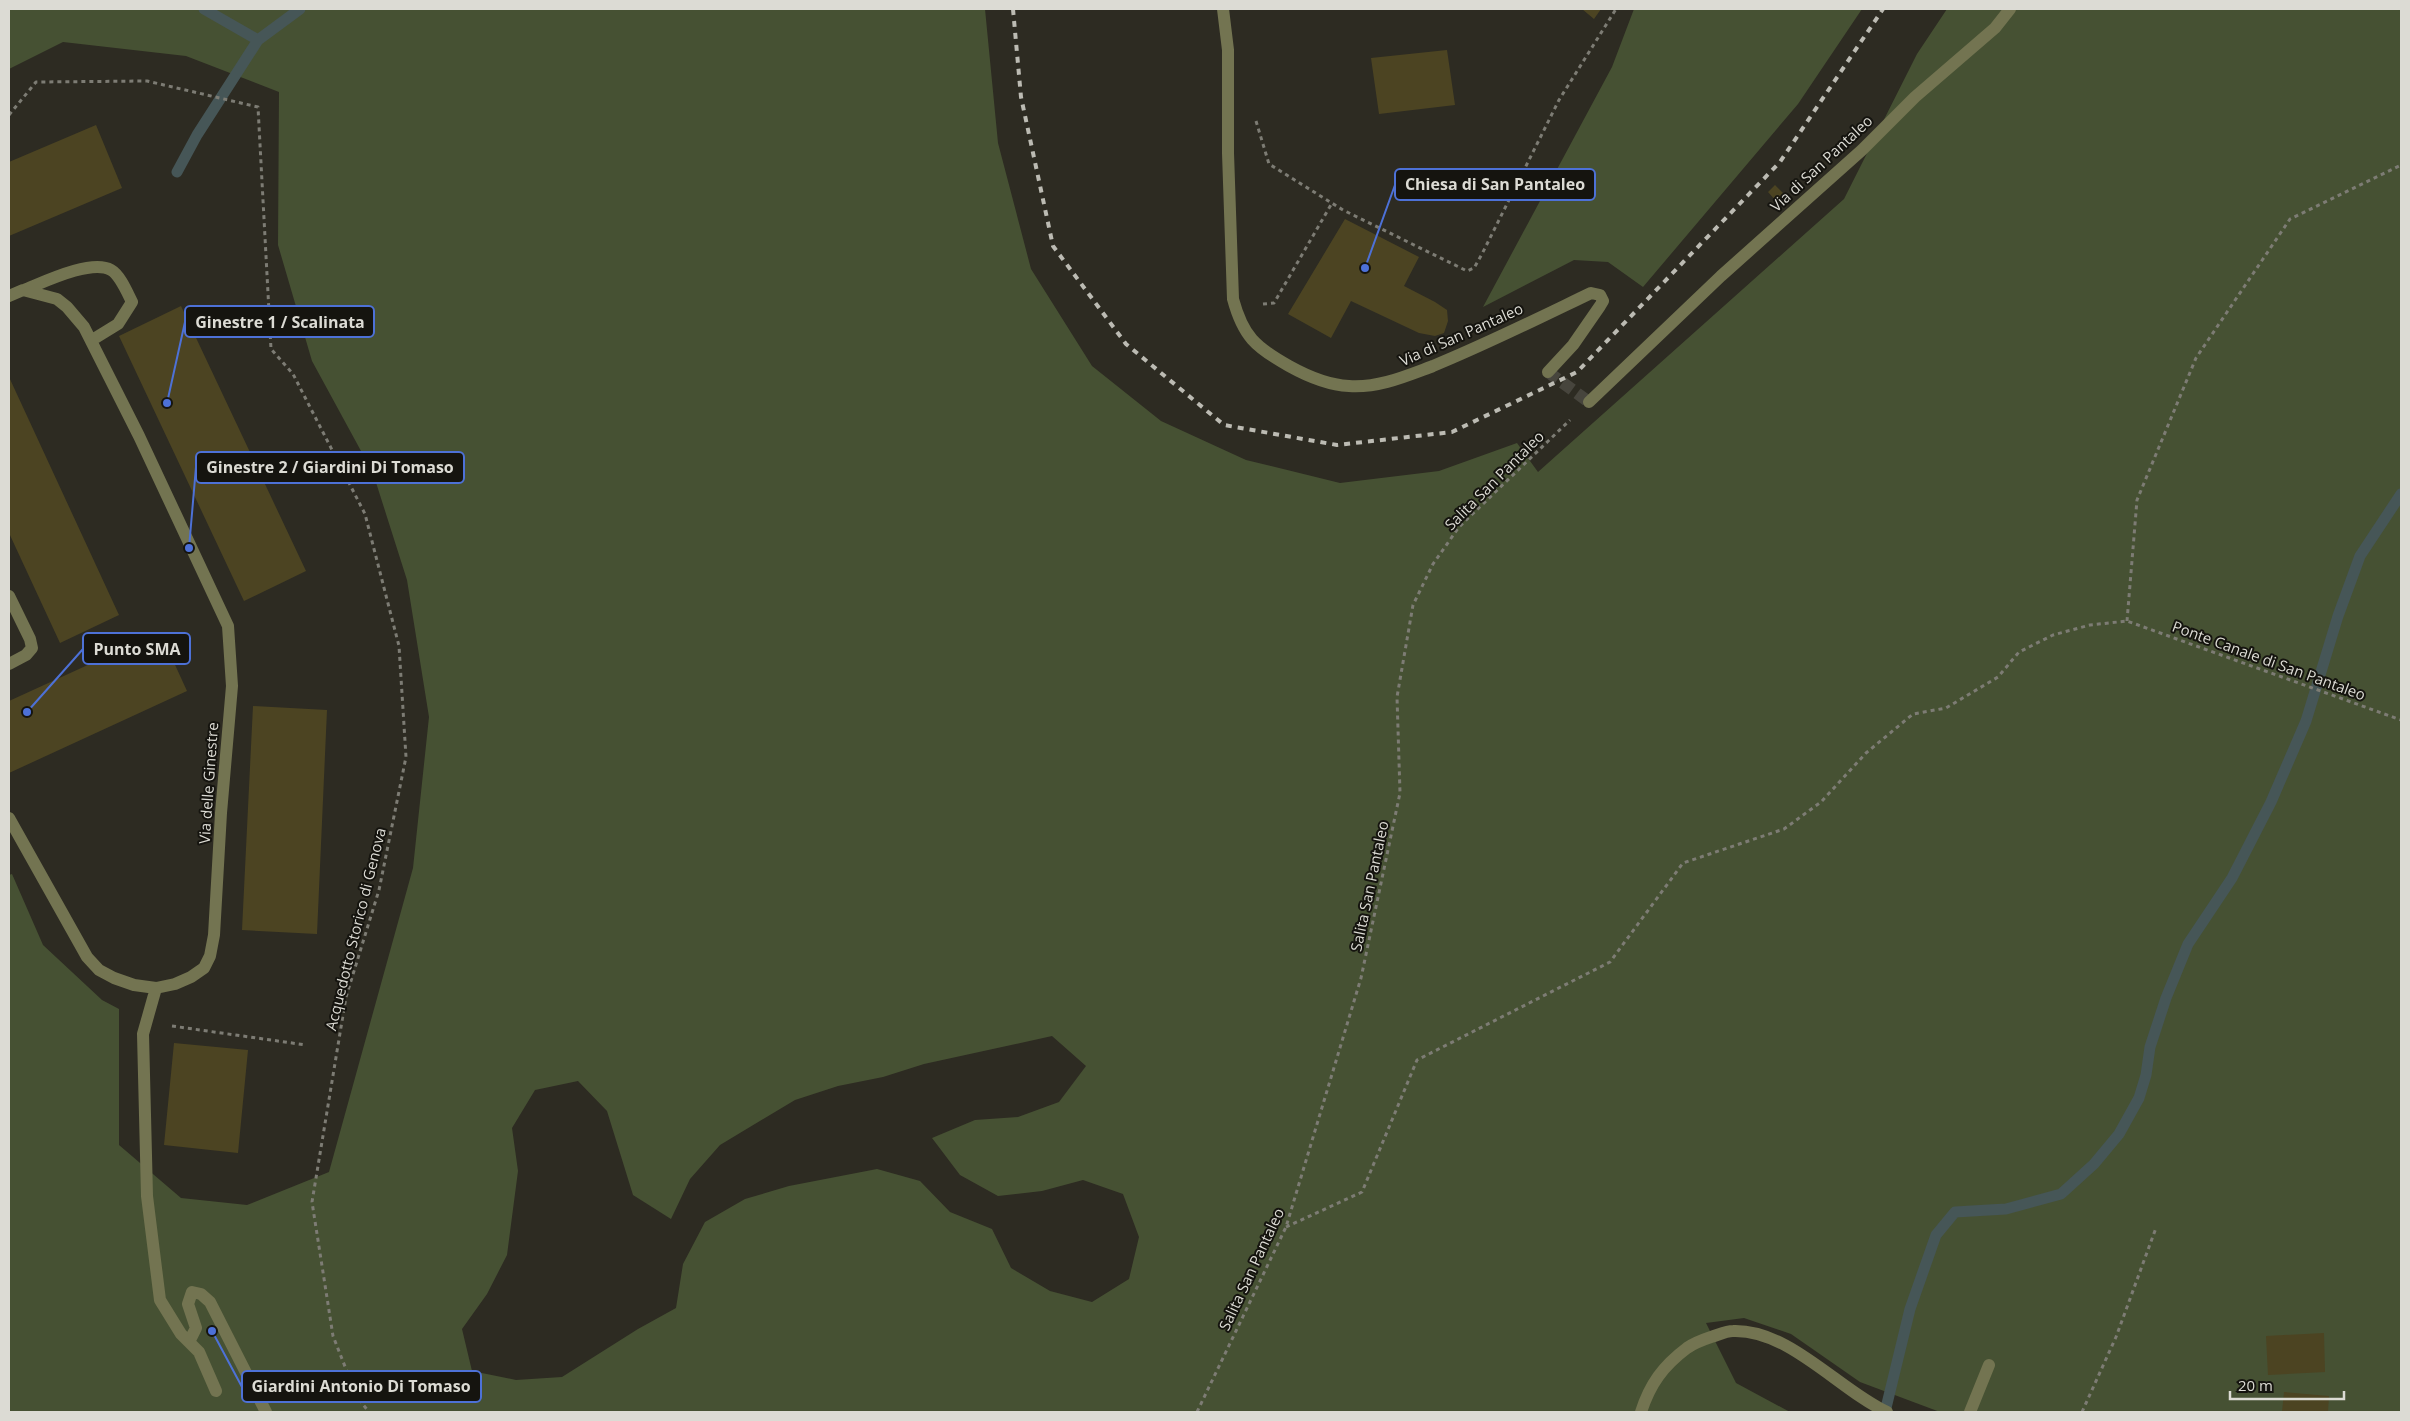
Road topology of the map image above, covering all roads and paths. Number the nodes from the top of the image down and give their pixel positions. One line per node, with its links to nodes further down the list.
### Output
1 (1223, 9): 12 (street, Via di San Pantaleo)
2 (1616, 9): 7 (path)
3 (2010, 9): 13 (street, Via di San Pantaleo)
4 (9, 115): 28 (path, Acquedotto Storico di Genova)
5 (1256, 120): 7 (path)
6 (2401, 165): 15 (path)
7 (1332, 203): 10 (path)
8 (23, 290): 9 (street); 11 (street, Via delle Ginestre); 11 (street)
9 (9, 296)
10 (1260, 311)
11 (92, 340): 19 (street, Via delle Ginestre)
12 (1548, 372)
13 (1589, 402): 22 (path, Salita San Pantaleo)
14 (9, 596): 16 (street)
15 (2127, 621): 17 (path, Ponte Canale di San Pantaleo); 22 (path)
16 (9, 664)
17 (2401, 720)
18 (9, 818): 19 (street, Via delle Ginestre)
19 (156, 988): 20 (street)
20 (146, 1022): 21 (path); 24 (street)
21 (306, 1045)
22 (1286, 1228): 29 (path, Salita San Pantaleo)
23 (2156, 1228): 33 (path)
24 (189, 1342): 26 (street); 27 (street)
25 (1989, 1365): 32 (street)
26 (216, 1391)
27 (266, 1412)
28 (369, 1412)
29 (1196, 1412)
30 (1641, 1412): 31 (street)
31 (1887, 1412)
32 (1970, 1412)
33 (2082, 1412)

